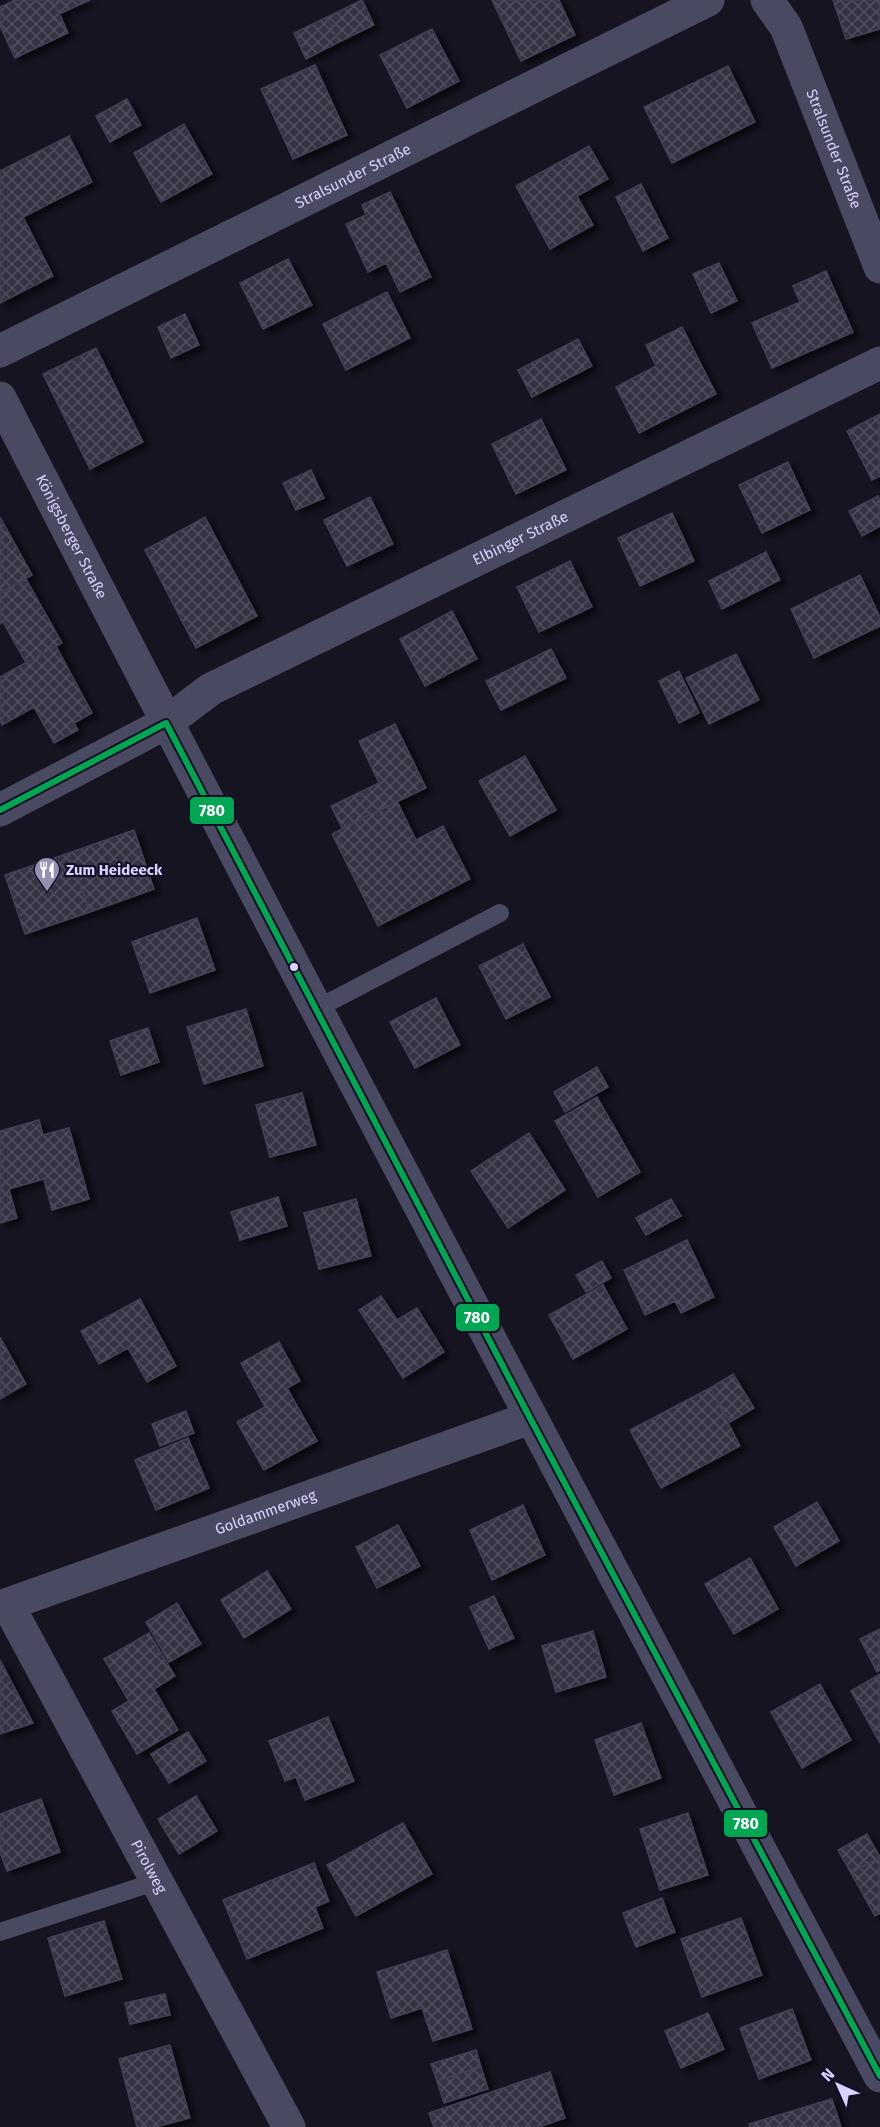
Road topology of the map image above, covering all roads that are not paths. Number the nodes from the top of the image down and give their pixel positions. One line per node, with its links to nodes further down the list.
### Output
1 (708, 0): 4 (street, Stralsunder Straße)
2 (767, 0): 3 (street, Stralsunder Straße)
3 (880, 267)
4 (0, 351)
5 (880, 363): 7 (street, Elbinger Straße)
6 (0, 398): 7 (street, Königsberger Straße)
7 (166, 723): 8 (street, Elbinger Straße); 10 (street, Königsberger Straße)
8 (0, 810)
9 (500, 913): 10 (lane)
10 (316, 1009): 11 (street, Königsberger Straße)
11 (530, 1418): 12 (street, Goldammerweg); 15 (street, Königsberger Straße)
12 (4, 1606): 13 (street, Pirolweg)
13 (158, 1881): 14 (lane); 16 (street, Pirolweg)
14 (0, 1932)
15 (880, 2076)
16 (287, 2126)

